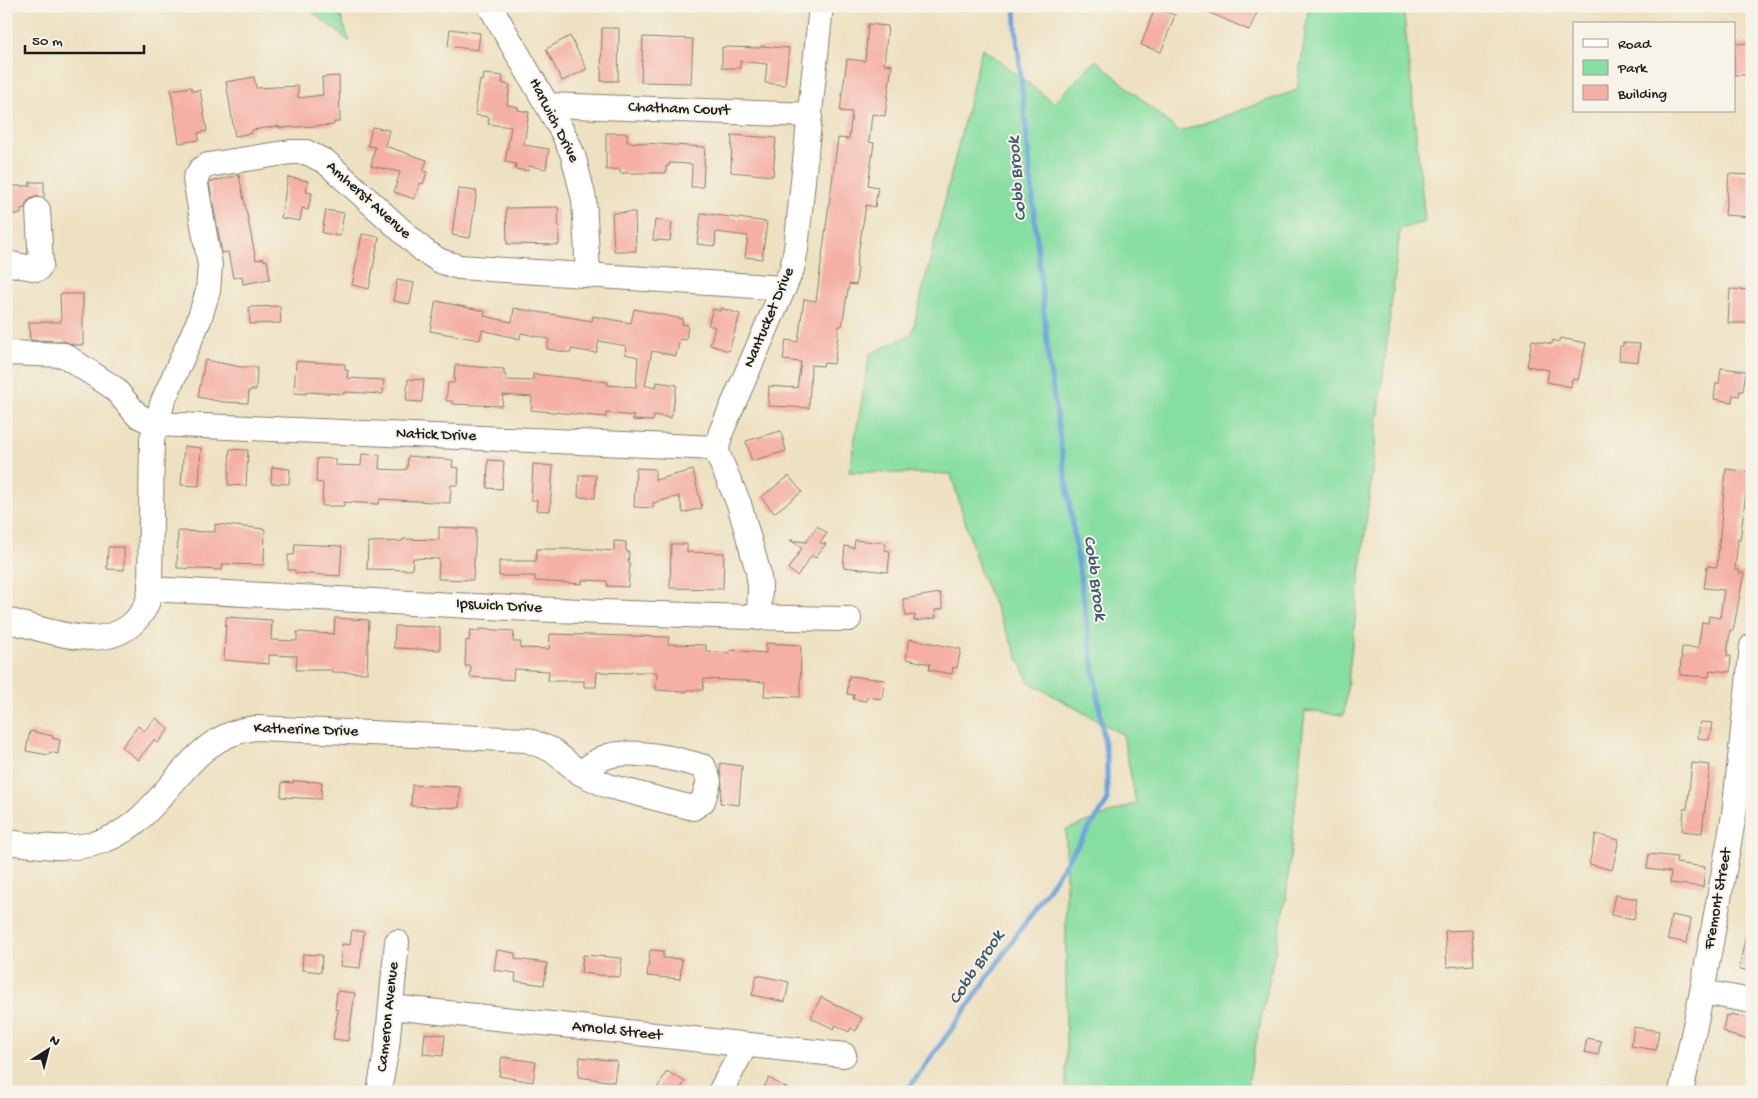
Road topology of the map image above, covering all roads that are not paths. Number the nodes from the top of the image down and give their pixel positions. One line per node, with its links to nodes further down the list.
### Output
1 (490, 6): 3 (street, Harwich Drive)
2 (821, 6): 4 (street, Nantucket Drive)
3 (548, 105): 4 (street, Chatham Court); 7 (street, Harwich Drive)
4 (810, 115): 8 (street, Nantucket Drive)
5 (38, 210): 6 (street)
6 (6, 263)
7 (588, 275): 8 (street, Amherst Avenue); 10 (street, Amherst Avenue)
8 (784, 288): 11 (street, Nantucket Drive)
9 (6, 353): 10 (street)
10 (155, 424): 11 (street, Natick Drive); 12 (street, Amherst Avenue)
11 (717, 448): 13 (street)
12 (150, 589): 13 (street, Ipswich Drive); 15 (street, Amherst Avenue)
13 (759, 618): 14 (street, Ipswich Drive)
14 (849, 619)
15 (6, 620)
16 (1752, 646): 17 (street, Fremont Street)
17 (1750, 670): 21 (street, Fremont Street)
18 (580, 773): 19 (street, Katherine Drive)
19 (6, 842)
20 (397, 942): 23 (street, Cameron Avenue)
21 (1702, 992): 22 (street); 28 (street, Fremont Street)
22 (1752, 1001)
23 (391, 1007): 24 (street, Arnold Street); 26 (street, Cameron Avenue)
24 (745, 1046): 25 (street, Arnold Street); 27 (street)
25 (844, 1056)
26 (379, 1092)
27 (720, 1092)
28 (1681, 1092)

